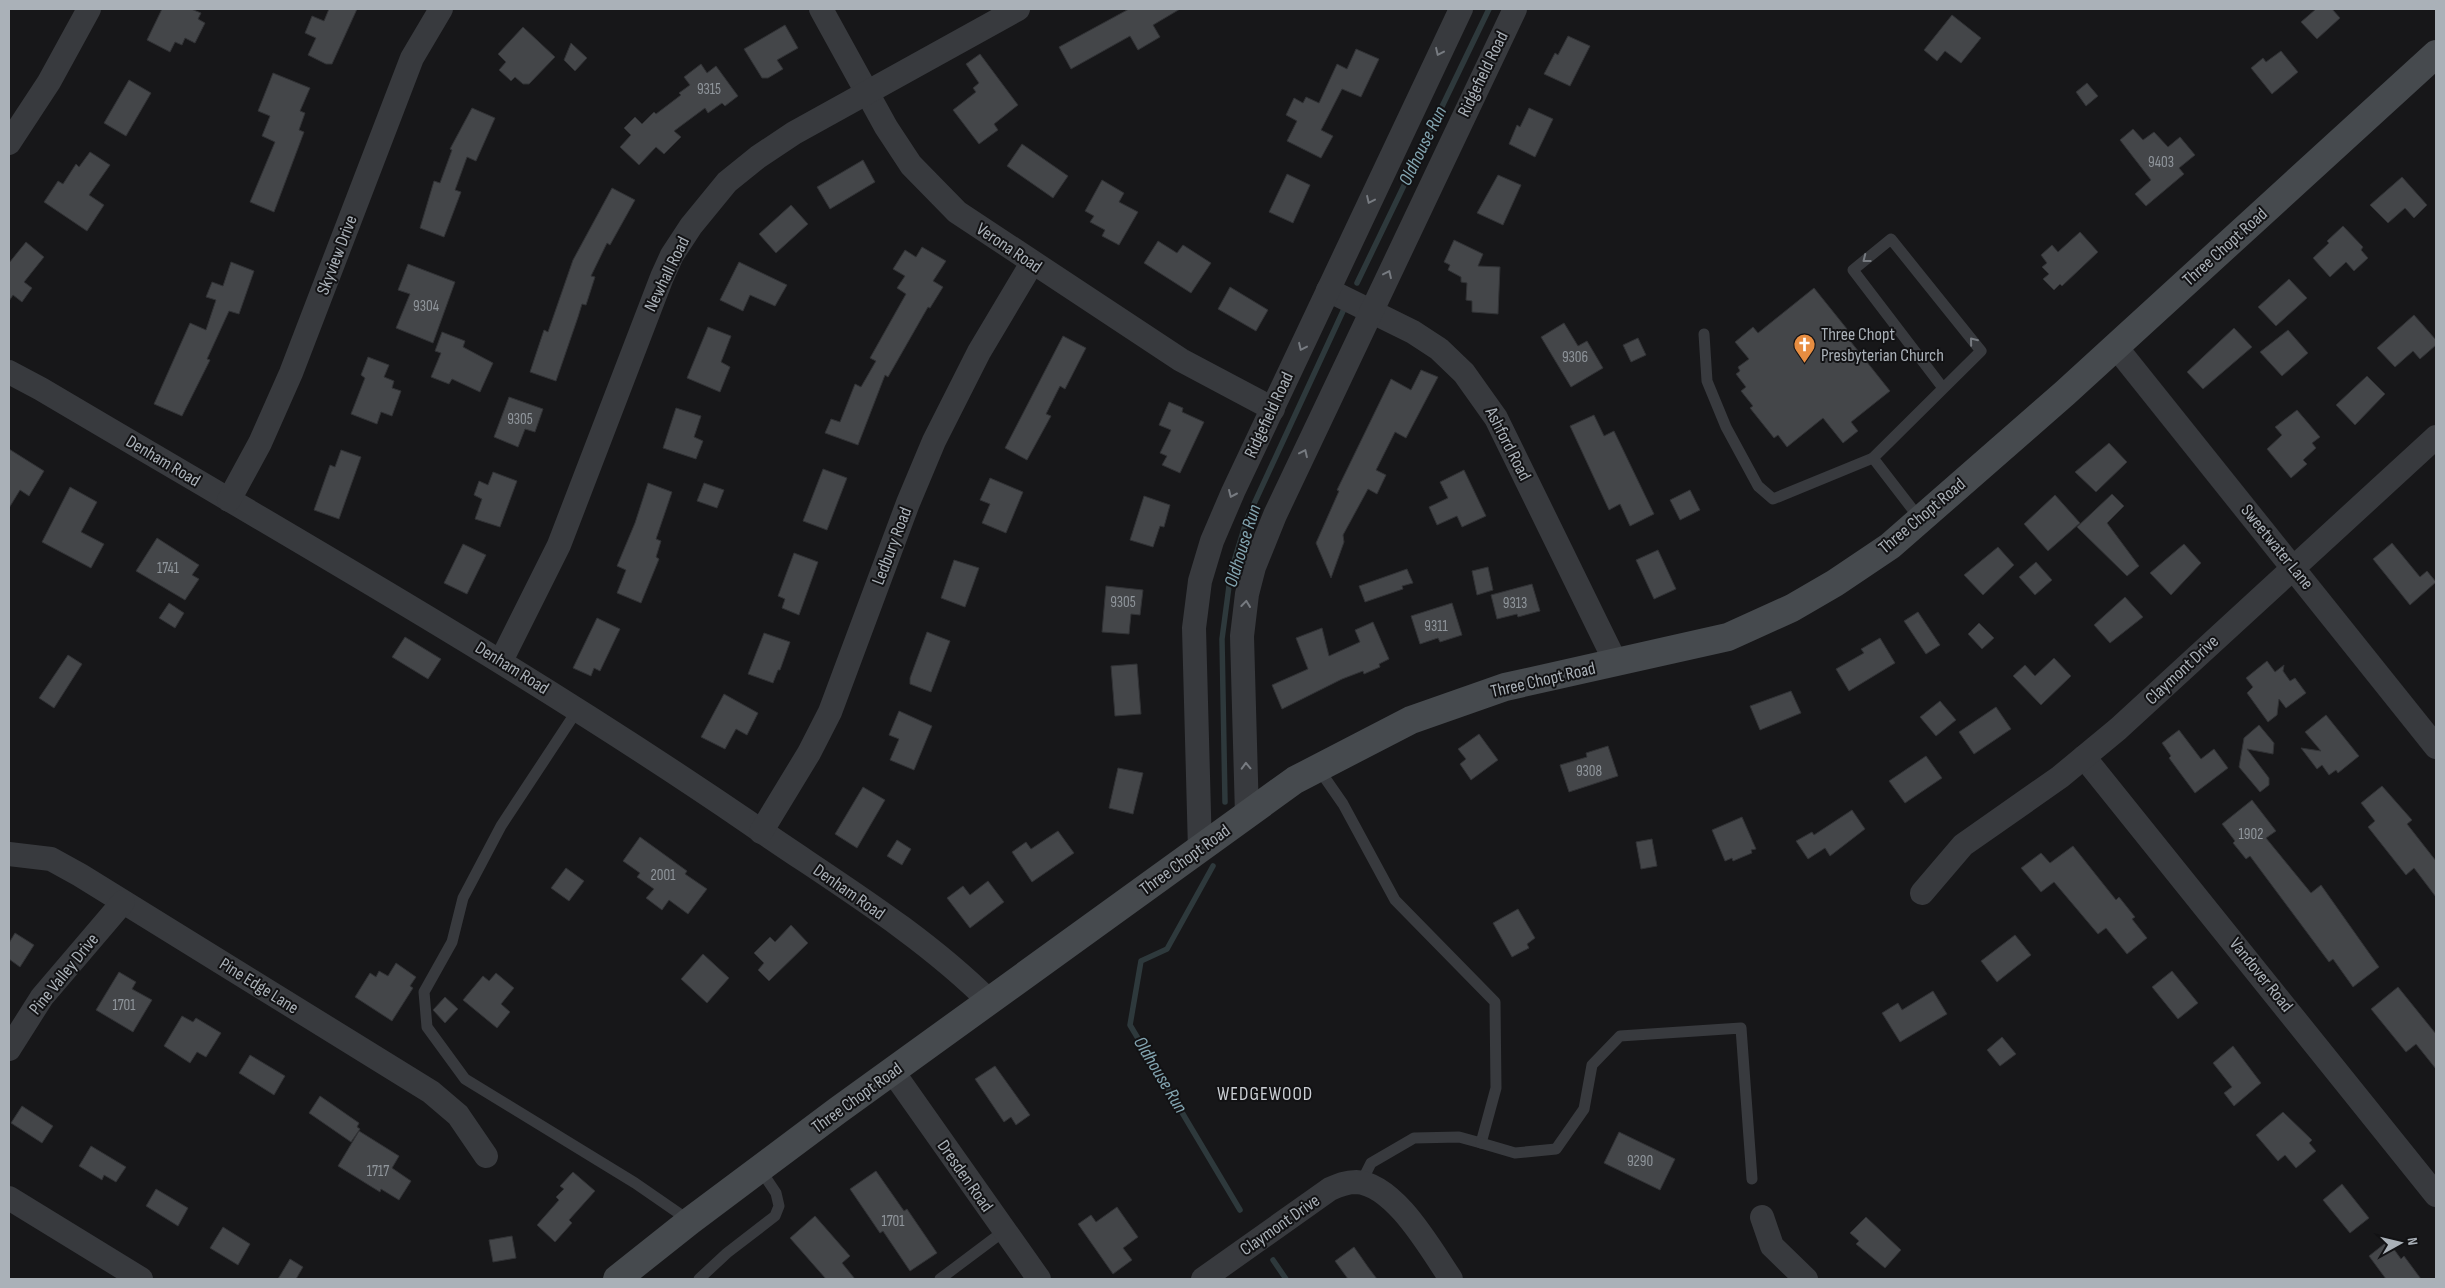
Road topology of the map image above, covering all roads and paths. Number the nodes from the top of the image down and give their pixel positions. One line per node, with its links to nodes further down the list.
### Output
1 (89, 9): 9 (street)
2 (441, 9): 20 (street, Skyview Drive)
3 (821, 9): 8 (street, Verona Road)
4 (1018, 9): 8 (street, Newhall Road)
5 (1461, 9): 11 (street, Ridgefield Road, one-way to 11)
6 (1515, 9): 12 (street, Ridgefield Road, one-way to 6)
7 (2436, 54): 14 (main road, Three Chopt Road)
8 (867, 93): 10 (street, Verona Road); 23 (street, Newhall Road)
9 (9, 143)
10 (1032, 263): 17 (street, Verona Road); 30 (street, Ledbury Road)
11 (1328, 290): 12 (street, Ashford Road); 17 (street, Ridgefield Road, one-way to 17)
12 (1371, 310): 24 (street, Ashford Road); 29 (street, Ridgefield Road, one-way to 12)
13 (1704, 334): 19 (lane)
14 (2116, 347): 21 (main road, Three Chopt Road); 22 (street, Sweetwater Lane)
15 (9, 372): 20 (street, Denham Road)
16 (1943, 388): 16 (lane, one-way to 16); 19 (lane)
17 (1273, 408): 31 (street, Ridgefield Road, one-way to 31)
18 (2436, 437): 22 (street, Claymont Drive)
19 (1873, 458): 21 (lane)
20 (228, 500): 23 (street, Denham Road)
21 (1920, 519): 24 (main road, Three Chopt Road)
22 (2293, 567): 26 (street, Sweetwater Lane); 27 (street, Claymont Drive)
23 (501, 661): 25 (street, Denham Road)
24 (1616, 663): 28 (main road, Three Chopt Road)
25 (578, 709): 30 (street, Denham Road); 46 (lane)
26 (2436, 747)
27 (2084, 757): 33 (street, Claymont Drive); 43 (street, Vandover Road)
28 (1318, 768): 29 (main road, Three Chopt Road); 38 (lane)
29 (1247, 815): 31 (main road, Three Chopt Road)
30 (762, 832): 35 (street, Denham Road)
31 (1200, 850): 35 (main road, Three Chopt Road)
32 (9, 854): 34 (street, Pine Edge Lane)
33 (1922, 892)
34 (123, 902): 36 (street, Pine Valley Drive); 39 (street, Pine Edge Lane)
35 (990, 1002): 37 (main road, Three Chopt Road)
36 (9, 1049)
37 (893, 1072): 40 (main road, Three Chopt Road); 47 (street, Dresden Road)
38 (1481, 1143): 41 (lane); 42 (lane)
39 (486, 1156)
40 (760, 1169): 46 (main road, Three Chopt Road); 50 (lane)
41 (1752, 1178)
42 (1361, 1183): 53 (street, Claymont Drive); 54 (street)
43 (2436, 1196)
44 (9, 1198): 48 (street)
45 (1762, 1217): 55 (street)
46 (690, 1221): 49 (main road, Three Chopt Road)
47 (1004, 1231): 51 (lane); 52 (street, Dresden Road)
48 (140, 1279)
49 (617, 1279)
50 (699, 1279)
51 (940, 1279)
52 (1039, 1279)
53 (1203, 1279)
54 (1452, 1279)
55 (1806, 1279)

